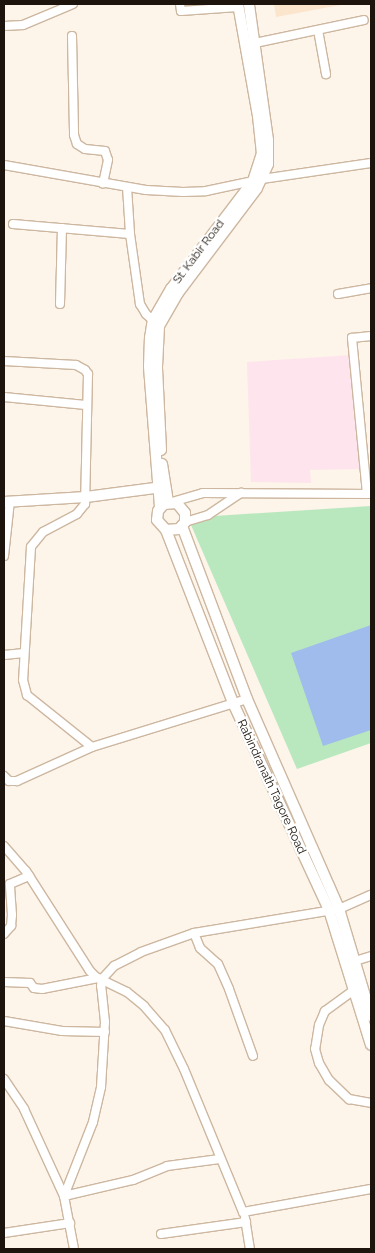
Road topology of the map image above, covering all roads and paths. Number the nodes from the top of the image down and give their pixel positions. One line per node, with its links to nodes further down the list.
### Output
1 (72, 4): 6 (street)
2 (180, 4): 4 (street)
3 (249, 4): 9 (main road, St. Kabir Road)
4 (238, 5): 13 (main road, St. Kabir Road)
5 (364, 20): 7 (street)
6 (4, 26)
7 (318, 30): 9 (street); 10 (street)
8 (72, 36): 14 (street)
9 (254, 43): 13 (main road, St. Kabir Road)
10 (326, 74)
11 (371, 163): 13 (street)
12 (4, 165): 14 (street)
13 (257, 180): 15 (street); 22 (main road, St. Kabir Road)
14 (103, 183): 15 (street)
15 (127, 187): 18 (street)
16 (12, 224): 17 (street)
17 (62, 228): 18 (street); 21 (street)
18 (130, 234): 22 (street)
19 (371, 288): 20 (street)
20 (338, 294)
21 (60, 304)
22 (156, 323): 27 (main road, St. Kabir Road)
23 (371, 336): 29 (street)
24 (4, 361): 26 (street)
25 (4, 397): 26 (street)
26 (86, 405): 30 (street)
27 (161, 487): 30 (main road); 32 (main road, St. Kabir Road)
28 (241, 493): 29 (street); 32 (street); 33 (street)
29 (369, 494)
30 (86, 497): 31 (main road); 36 (street)
31 (7, 502): 35 (street)
32 (167, 504): 33 (main road, Rabindranath Tagore Road); 34 (main road, Rabindranath Tagore Road)
33 (184, 524): 34 (main road); 38 (main road, Rabindranath Tagore Road)
34 (166, 530): 39 (main road, Rabindranath Tagore Road)
35 (4, 556)
36 (24, 653): 37 (street); 40 (street)
37 (4, 655)
38 (247, 699): 39 (street); 45 (main road, Rabindranath Tagore Road)
39 (233, 704): 40 (street); 45 (main road, Rabindranath Tagore Road)
40 (92, 747): 41 (street)
41 (4, 776)
42 (4, 846): 43 (street)
43 (29, 876): 47 (street); 50 (street)
44 (371, 895): 45 (street)
45 (334, 910): 46 (street); 49 (main road, Rabindranath Tagore Road); 52 (main road, Rabindranath Tagore Road)
46 (194, 933): 50 (street); 58 (street)
47 (4, 934)
48 (371, 956): 49 (street)
49 (355, 961): 53 (main road, Rabindranath Tagore Road)
50 (100, 978): 51 (street); 56 (street); 61 (street)
51 (4, 982)
52 (354, 990): 57 (main road, Rabindranath Tagore Road); 60 (street)
53 (368, 994): 54 (main road, Rabindranath Tagore Road)
54 (371, 1016)
55 (4, 1021): 56 (street)
56 (104, 1032): 63 (street)
57 (371, 1045)
58 (253, 1056)
59 (4, 1079): 63 (street)
60 (371, 1103)
61 (220, 1159): 63 (street); 64 (street)
62 (371, 1189): 64 (street)
63 (64, 1196): 66 (street)
64 (243, 1212): 65 (street)
65 (246, 1222): 68 (street); 70 (street)
66 (70, 1223): 67 (street); 69 (street)
67 (4, 1233)
68 (161, 1234)
69 (74, 1249)
70 (250, 1249)

